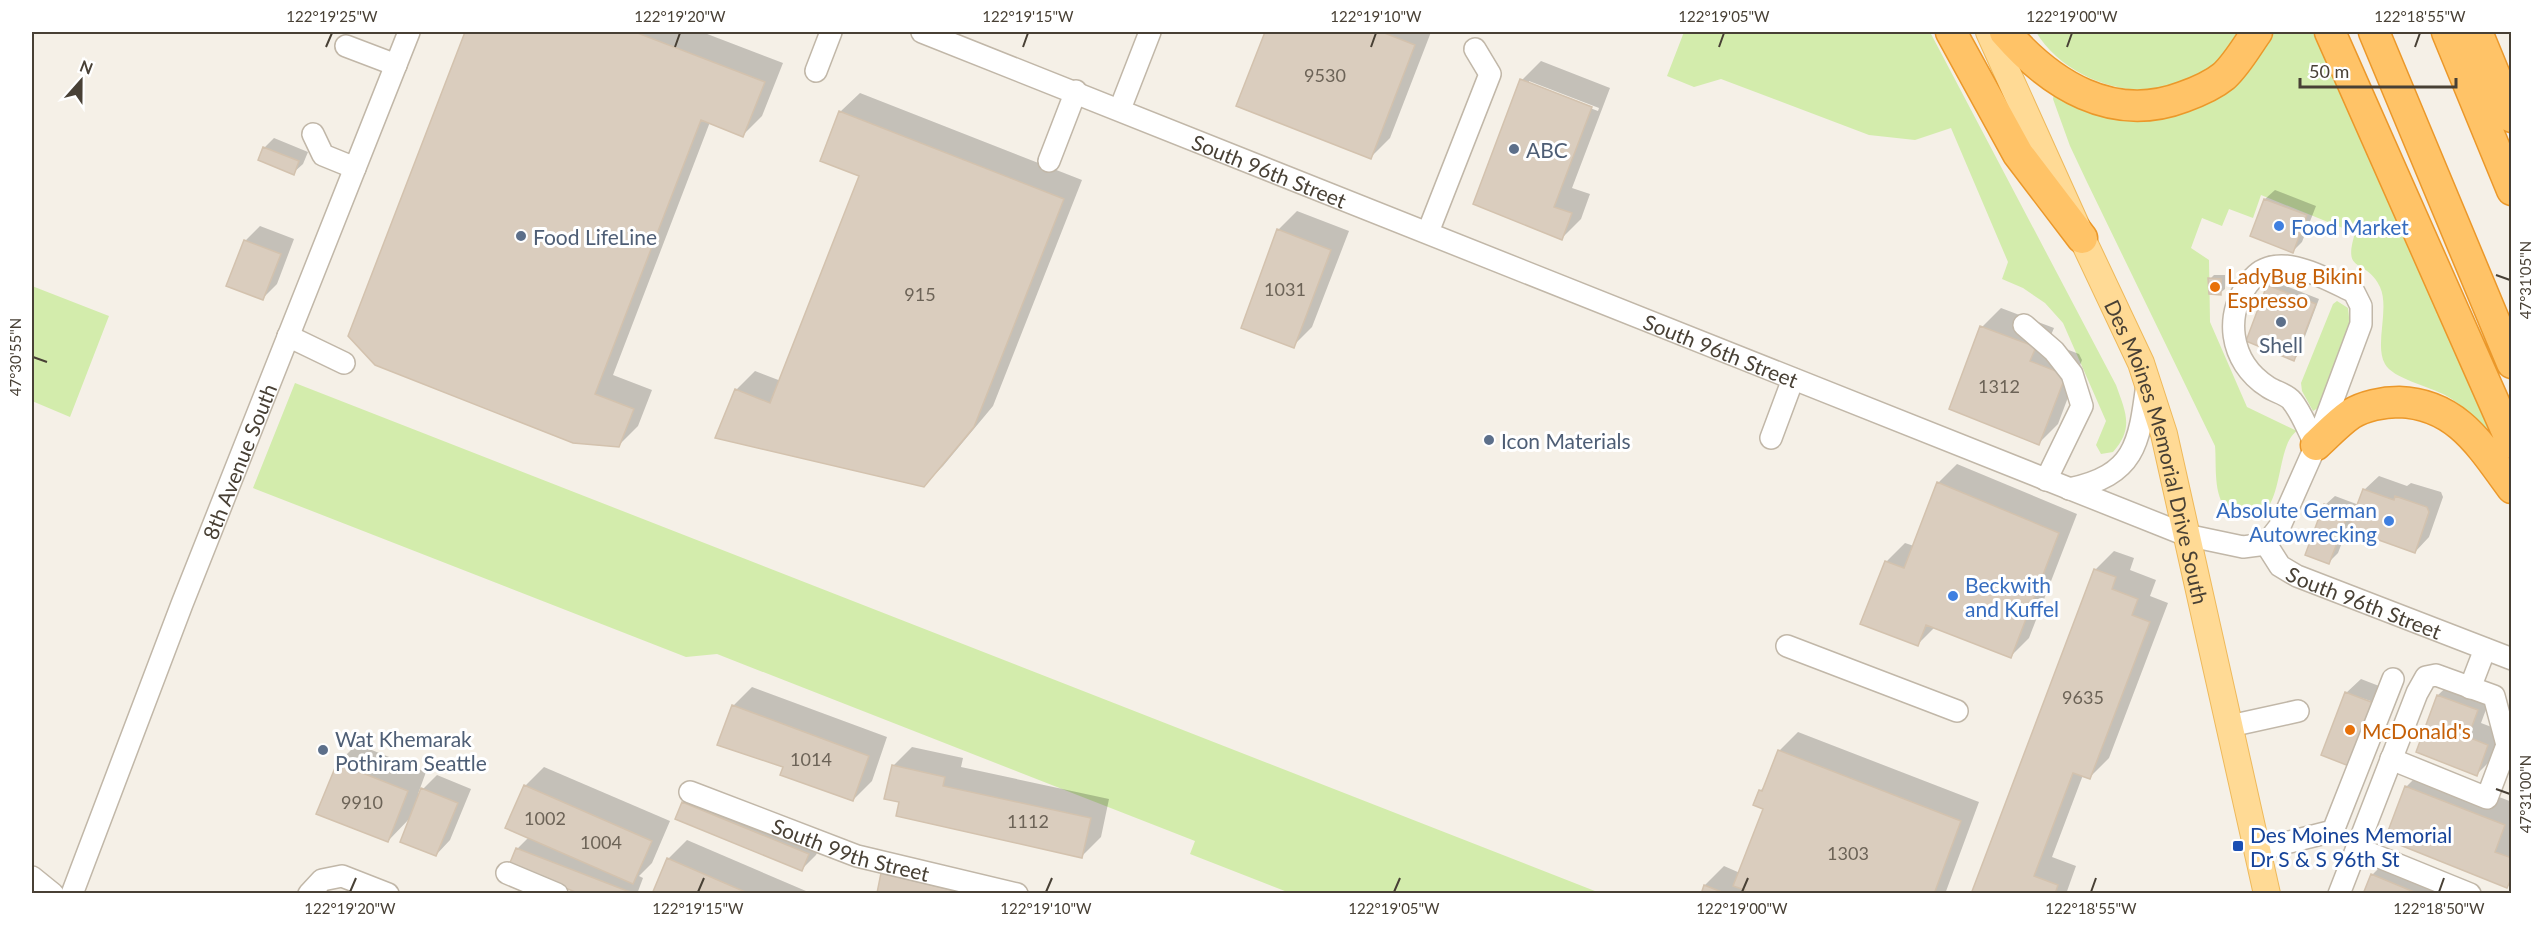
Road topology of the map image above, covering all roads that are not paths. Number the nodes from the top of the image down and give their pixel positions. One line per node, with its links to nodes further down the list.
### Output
1 (409, 32): 16 (street, 8th Avenue South)
2 (831, 32): 17 (street)
3 (922, 32): 19 (street, South 96th Street)
4 (1150, 32): 20 (street)
5 (1951, 32): 27 (highway)
6 (1989, 32): 27 (main road, Des Moines Memorial Drive South)
7 (2006, 32): 8 (highway)
8 (2257, 32)
9 (2330, 32): 35 (highway)
10 (2374, 32): 31 (highway)
11 (2446, 32): 25 (highway)
12 (2477, 32): 21 (highway)
13 (2498, 32): 18 (highway)
14 (346, 46): 16 (street)
15 (1475, 49): 26 (street)
16 (396, 65): 24 (street, 8th Avenue South)
17 (816, 70)
18 (2511, 84)
19 (1076, 91): 20 (street, South 96th Street); 23 (street)
20 (1120, 109): 26 (street, South 96th Street)
21 (2511, 117)
22 (313, 134): 24 (street)
23 (1049, 161)
24 (355, 168): 29 (street, 8th Avenue South)
25 (2511, 190)
26 (1428, 232): 32 (street, South 96th Street)
27 (2082, 238): 33 (main road, Des Moines Memorial Drive South)
28 (2024, 325): 37 (street)
29 (288, 336): 30 (street); 58 (street, 8th Avenue South)
30 (344, 363)
31 (2511, 363)
32 (1793, 379): 34 (street); 37 (street, South 96th Street)
33 (2148, 382): 39 (street); 40 (main road, Des Moines Memorial Drive South)
34 (1770, 438)
35 (2511, 443)
36 (2316, 445): 36 (street); 38 (highway); 41 (street)
37 (2046, 480): 39 (street, South 96th Street)
38 (2511, 488)
39 (2069, 489): 40 (street, South 96th Street)
40 (2186, 535): 41 (street, South 96th Street); 49 (main road, Des Moines Memorial Drive South)
41 (2266, 544): 43 (street, South 96th Street)
42 (1788, 646): 47 (street)
43 (2485, 649): 44 (street, South 96th Street); 46 (street)
44 (2511, 659)
45 (2393, 679): 54 (street)
46 (2470, 688): 50 (street); 51 (street)
47 (1957, 711)
48 (2298, 711): 49 (street)
49 (2229, 726): 54 (main road, Des Moines Memorial Drive South)
50 (2509, 747): 51 (street)
51 (2391, 759): 53 (street)
52 (690, 792): 62 (street, South 99th Street)
53 (2357, 848): 64 (street); 65 (street)
54 (2258, 850): 63 (main road, Des Moines Memorial Drive South)
55 (507, 873): 61 (street)
56 (32, 877): 57 (street)
57 (53, 894)
58 (72, 894)
59 (309, 894): 60 (street)
60 (388, 894)
61 (557, 894)
62 (1017, 894)
63 (2268, 894)
64 (2339, 894)
65 (2470, 894)

